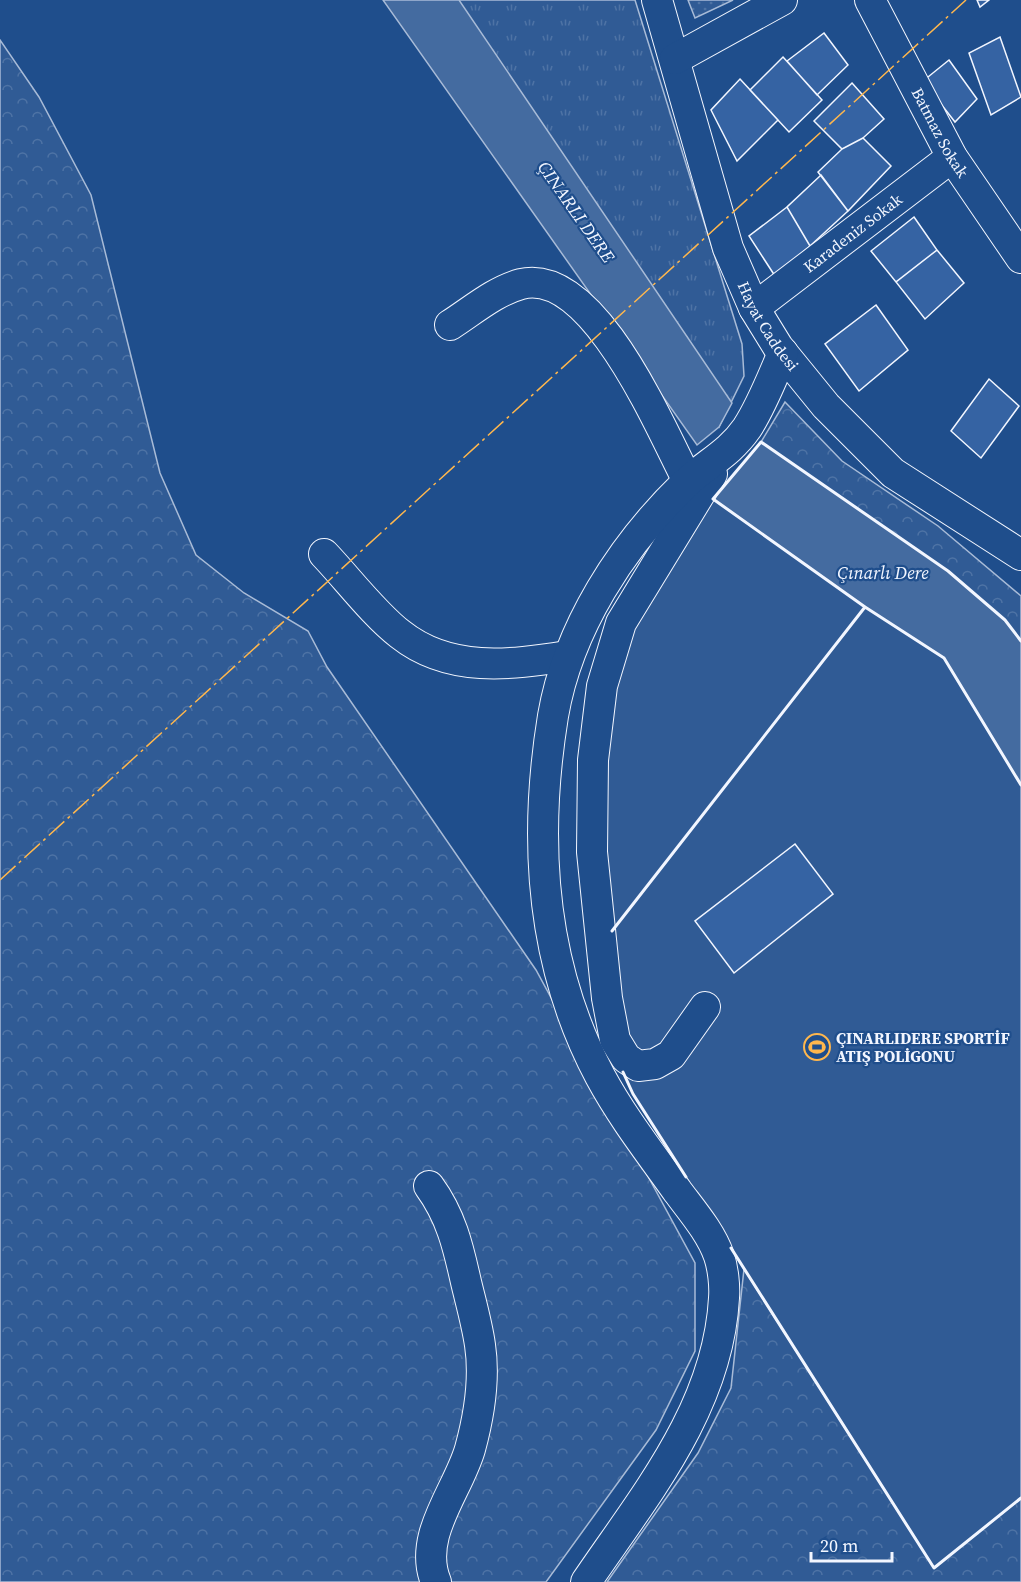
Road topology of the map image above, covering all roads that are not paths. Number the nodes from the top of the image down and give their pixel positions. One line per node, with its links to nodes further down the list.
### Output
1 (657, 0): 4 (street, Hayat Caddesi)
2 (782, 0): 4 (street)
3 (870, 0): 5 (street, Batmaz Sokak)
4 (675, 59): 7 (street, Hayat Caddesi)
5 (952, 157): 6 (street, Batmaz Sokak); 7 (street, Karadeniz Sokak)
6 (1021, 258)
7 (754, 309): 9 (street, Hayat Caddesi)
8 (450, 325): 11 (street)
9 (783, 352): 10 (street); 13 (street, Hayat Caddesi)
10 (725, 455): 11 (street); 15 (street)
11 (688, 481): 14 (street)
12 (324, 554): 14 (street)
13 (1021, 555)
14 (567, 656): 18 (street)
15 (705, 1007)
16 (429, 1186): 17 (street)
17 (436, 1582)
18 (586, 1582)

